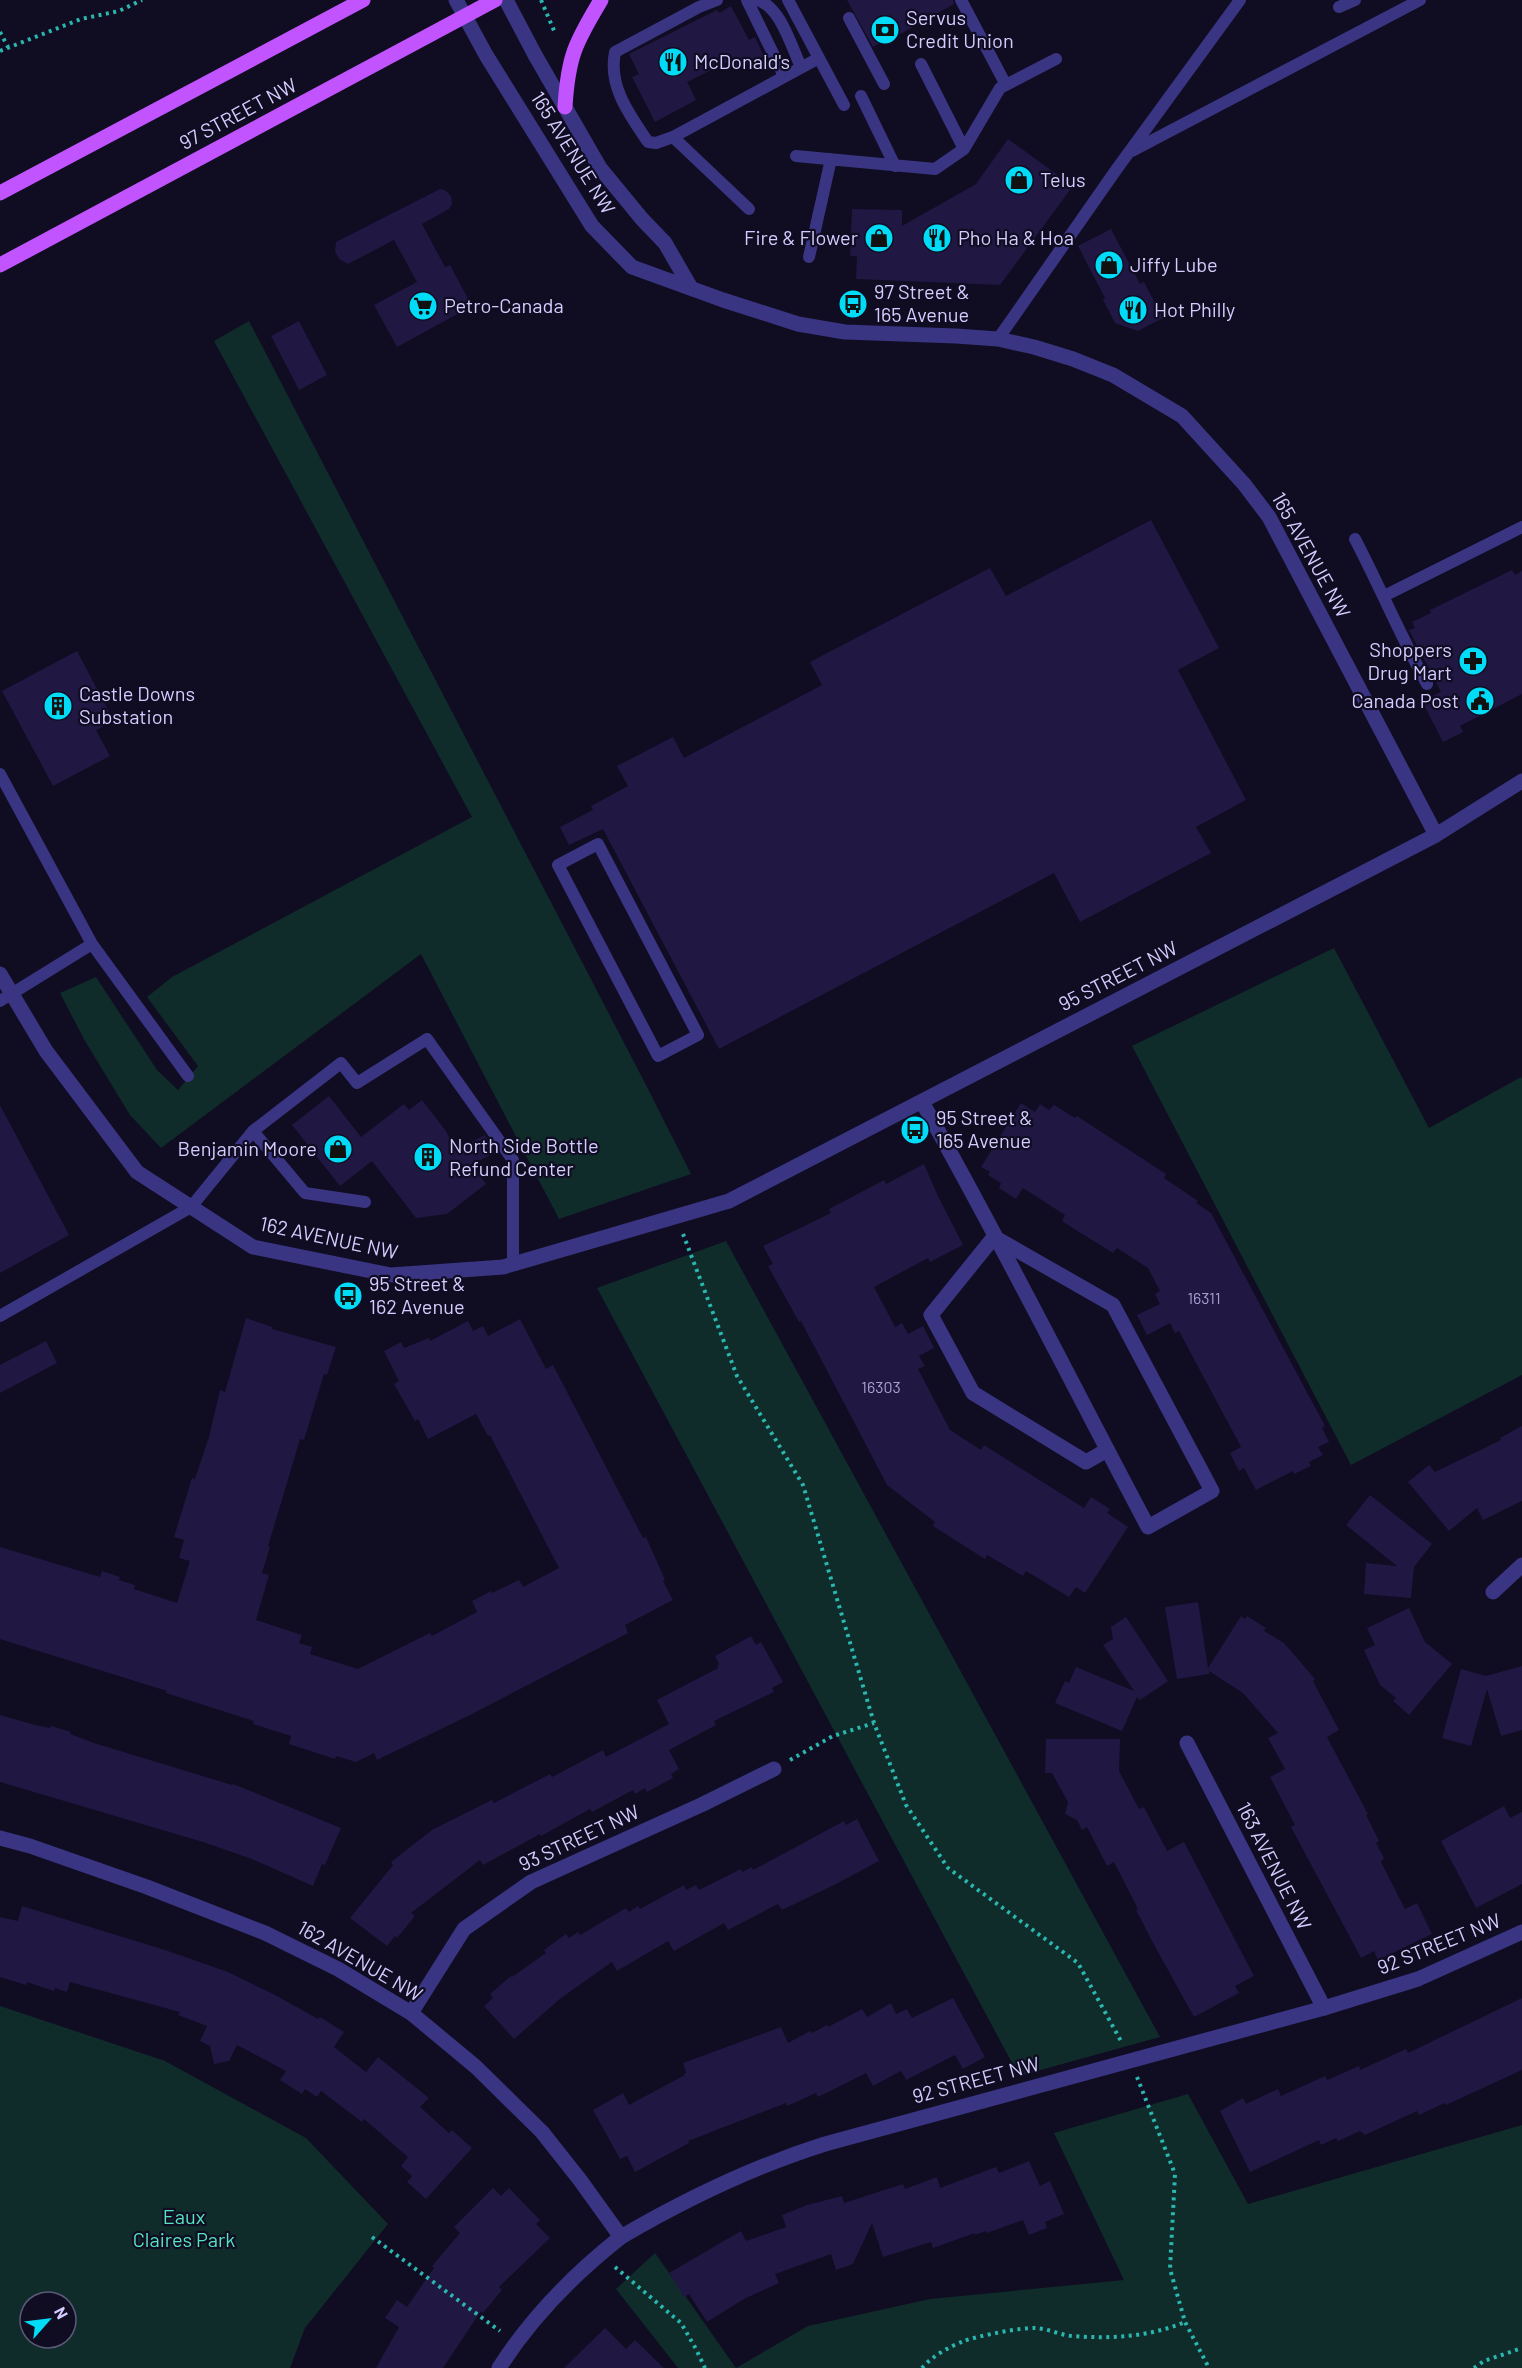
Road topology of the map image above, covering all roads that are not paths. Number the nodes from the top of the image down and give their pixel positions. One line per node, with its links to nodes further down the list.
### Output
1 (363, 0): 33 (main road)
2 (456, 0): 15 (street, 165 AVENUE NW)
3 (495, 0): 15 (main road, 97 STREET NW)
4 (506, 0): 26 (street, 165 AVENUE NW)
5 (600, 0): 26 (main road)
6 (717, 0): 27 (lane)
7 (747, 0): 21 (lane)
8 (758, 0): 20 (lane)
9 (788, 0): 17 (lane)
10 (961, 0): 23 (lane)
11 (1240, 0): 29 (lane)
12 (1355, 0): 14 (lane)
13 (1420, 0): 29 (lane)
14 (1339, 7)
15 (464, 16): 36 (main road, 97 STREET NW); 37 (street, 165 AVENUE NW)
16 (849, 18): 22 (lane)
17 (819, 58): 20 (lane); 25 (lane)
18 (1056, 59): 23 (lane)
19 (921, 64): 28 (lane)
20 (801, 67): 21 (lane)
21 (784, 76): 27 (lane)
22 (885, 84)
23 (1006, 85): 28 (lane)
24 (861, 96): 32 (lane)
25 (844, 105)
26 (566, 108): 37 (street, 165 AVENUE NW)
27 (674, 137): 34 (lane)
28 (964, 149): 32 (lane)
29 (1128, 153): 38 (lane)
30 (796, 156): 31 (lane)
31 (831, 159): 32 (lane); 35 (lane)
32 (895, 166)
33 (0, 193)
34 (749, 209)
35 (809, 257)
36 (0, 265)
37 (691, 288): 38 (street, 165 AVENUE NW)
38 (998, 339): 45 (street, 165 AVENUE NW)
39 (1522, 527): 41 (lane)
40 (1355, 539): 41 (lane)
41 (1384, 596): 42 (lane)
42 (1427, 684)
43 (0, 774): 47 (lane)
44 (1522, 781): 45 (street, 95 STREET NW)
45 (1436, 835): 51 (street, 95 STREET NW)
46 (598, 844): 46 (lane)
47 (93, 944): 49 (lane); 50 (lane)
48 (0, 974): 49 (street, 162 AVENUE NW)
49 (6, 998): 55 (street, 162 AVENUE NW)
50 (188, 1076)
51 (922, 1102): 53 (street, 95 STREET NW); 56 (street)
52 (253, 1131): 54 (lane); 55 (lane); 57 (lane)
53 (729, 1201): 57 (street, 162 AVENUE NW)
54 (365, 1202)
55 (191, 1207): 57 (street, 162 AVENUE NW); 58 (lane)
56 (994, 1237): 59 (street); 59 (street); 59 (street)
57 (513, 1264)
58 (0, 1316)
59 (1107, 1450)
60 (1522, 1564): 61 (street)
61 (1492, 1592)
62 (1187, 1743): 66 (street, 163 AVENUE NW)
63 (774, 1769): 67 (street, 93 STREET NW)
64 (0, 1838): 67 (street, 162 AVENUE NW)
65 (1522, 1932): 66 (street, 92 STREET NW)
66 (1324, 2008): 68 (street, 92 STREET NW)
67 (411, 2013): 68 (street, 162 AVENUE NW)
68 (621, 2237): 69 (street, 92 STREET NW)
69 (499, 2368)

